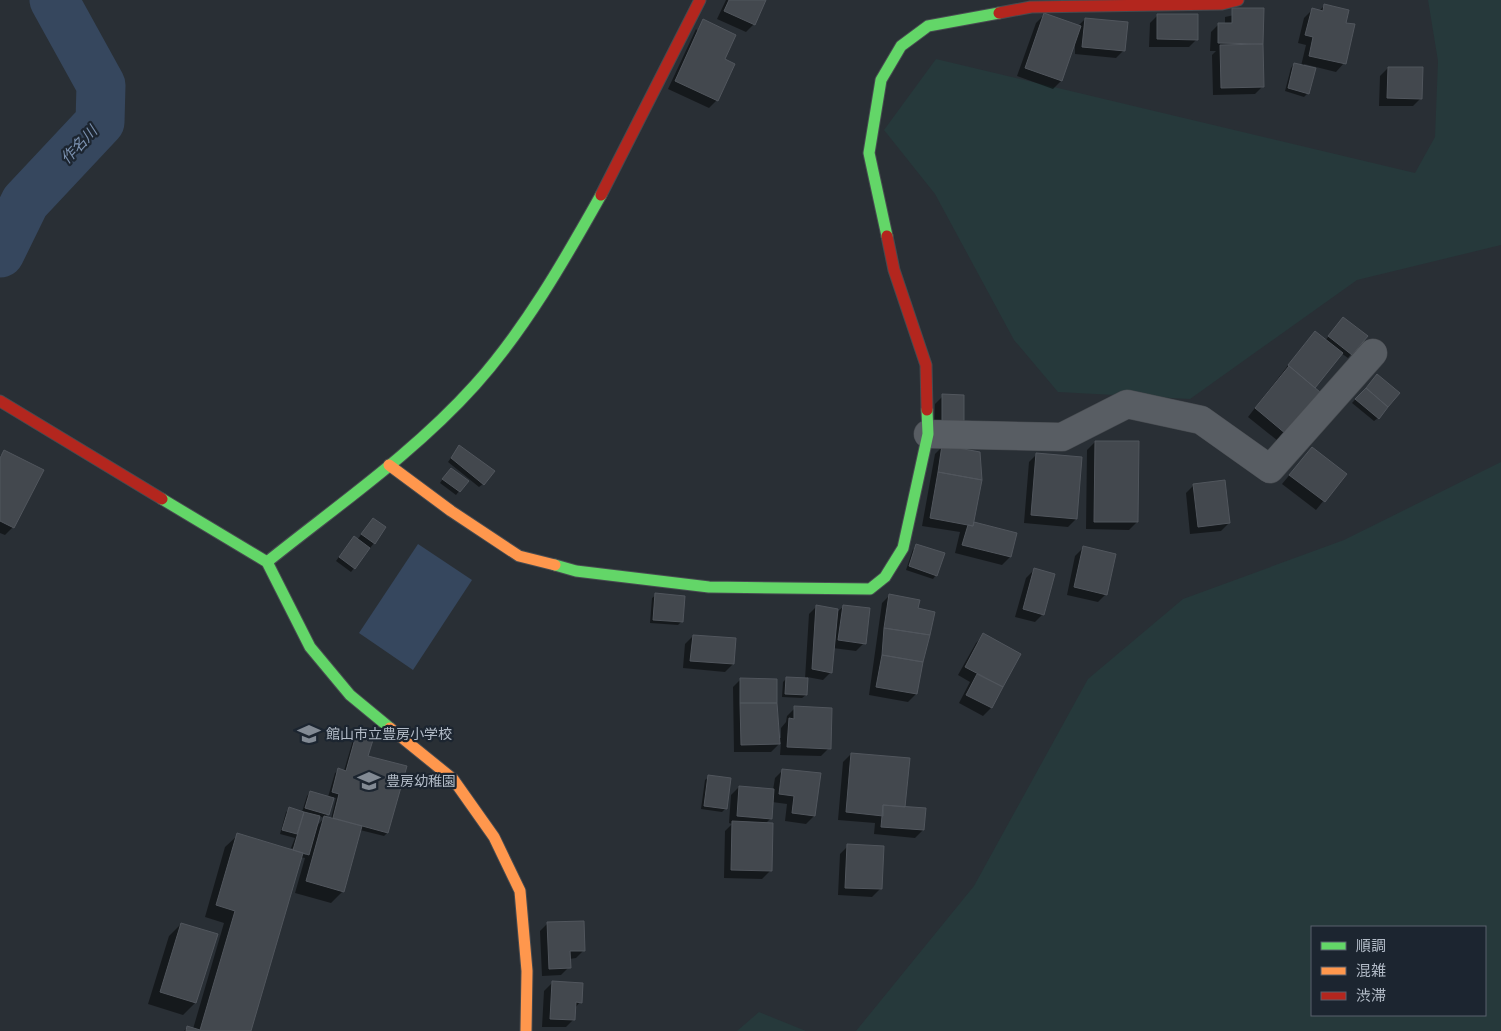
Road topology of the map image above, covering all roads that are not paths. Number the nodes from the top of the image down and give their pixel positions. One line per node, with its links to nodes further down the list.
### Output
1 (700, 0): 6 (street)
2 (1238, 0): 5 (street)
3 (1373, 353): 5 (street)
4 (0, 400): 7 (street)
5 (928, 434): 6 (street)
6 (389, 465): 7 (street)
7 (267, 562): 8 (street)
8 (526, 1031)

